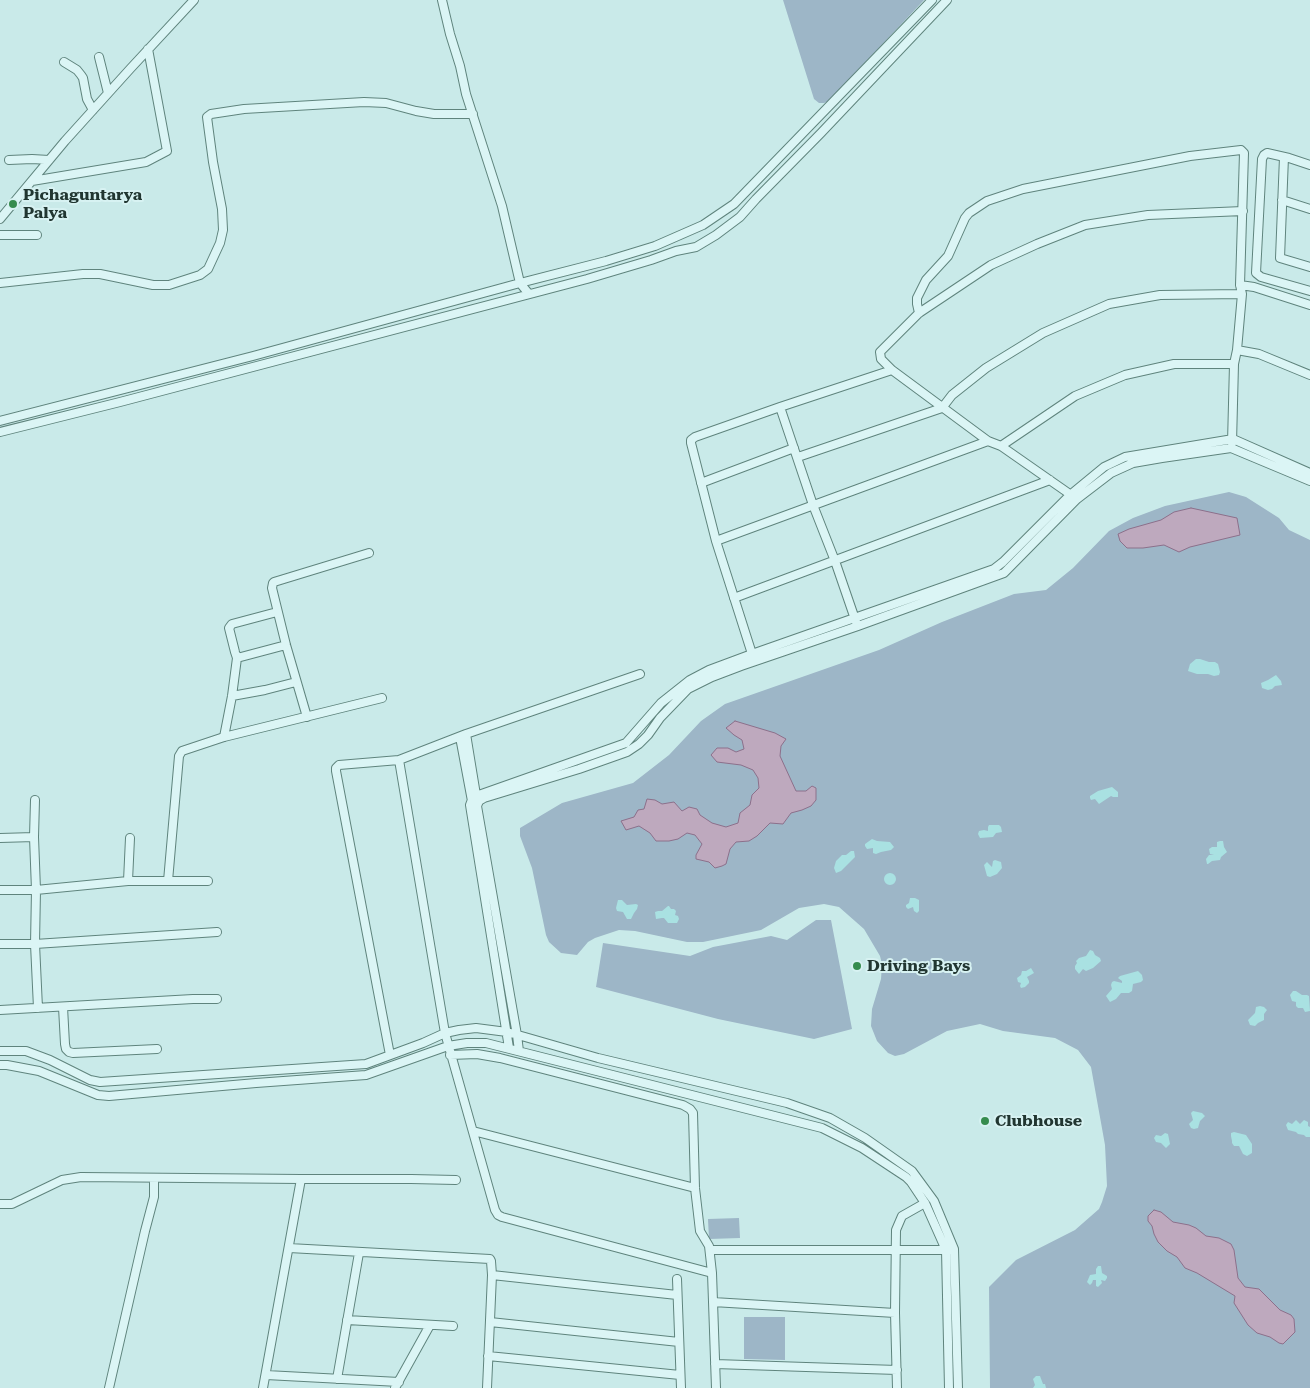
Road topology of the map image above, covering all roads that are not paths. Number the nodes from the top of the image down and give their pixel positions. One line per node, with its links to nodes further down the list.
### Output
1 (194, 0): 5 (street)
2 (442, 0): 10 (street)
3 (932, 0): 24 (street)
4 (943, 1): 27 (street)
5 (148, 49): 8 (street); 15 (street)
6 (99, 57): 8 (street)
7 (64, 62): 9 (street)
8 (108, 93): 9 (street)
9 (93, 110): 13 (street)
10 (472, 114): 23 (street); 24 (street)
11 (1284, 157): 14 (street); 16 (street); 26 (street)
12 (9, 160): 13 (street)
13 (49, 160): 15 (street)
14 (1310, 164)
15 (32, 181): 19 (street)
16 (1282, 200): 17 (street); 22 (street)
17 (1310, 209)
18 (1243, 211): 25 (street); 30 (street); 30 (street)
19 (0, 219)
20 (37, 235): 21 (street)
21 (0, 236)
22 (1310, 267)
23 (0, 283)
24 (520, 283): 27 (street); 37 (street)
25 (1240, 284): 28 (street); 29 (street)
26 (1310, 290)
27 (529, 294): 38 (street)
28 (1242, 294): 31 (street); 36 (street)
29 (1310, 304)
30 (919, 313): 33 (street)
31 (1237, 350): 32 (street); 34 (street)
32 (1234, 364): 39 (street); 41 (street)
33 (892, 370): 35 (street); 36 (street)
34 (1310, 375)
35 (780, 407): 42 (street); 48 (street)
36 (942, 408): 40 (street); 44 (street)
37 (0, 421)
38 (0, 432)
39 (1233, 439): 43 (street); 45 (street); 49 (street)
40 (988, 441): 41 (street); 50 (street)
41 (1001, 446): 46 (street)
42 (794, 448): 44 (street); 48 (street)
43 (1231, 448): 47 (street); 49 (street)
44 (798, 457): 50 (street)
45 (1310, 472)
46 (1050, 480): 49 (street); 53 (street)
47 (1310, 481)
48 (701, 482): 51 (street)
49 (1074, 497): 56 (street)
50 (813, 505): 51 (street); 53 (street)
51 (716, 541): 54 (street)
52 (369, 553): 55 (street)
53 (835, 561): 54 (street); 56 (street)
54 (734, 598): 59 (street)
55 (278, 612): 57 (street); 58 (street)
56 (856, 622): 59 (street)
57 (286, 645): 58 (street); 61 (street)
58 (237, 658): 62 (street)
59 (753, 658): 69 (street)
60 (640, 674): 65 (street)
61 (296, 682): 62 (street); 64 (street)
62 (232, 696): 66 (street)
63 (382, 698): 64 (street)
64 (307, 718): 66 (street)
65 (463, 736): 67 (street); 69 (street)
66 (224, 737): 75 (street)
67 (398, 760): 86 (street); 93 (street)
68 (35, 800): 70 (street)
69 (476, 801): 85 (street); 87 (street)
70 (34, 837): 71 (street); 77 (street)
71 (0, 838)
72 (130, 838): 74 (street)
73 (208, 880): 75 (street)
74 (128, 881): 75 (street); 77 (street)
75 (168, 881)
76 (0, 890): 77 (street)
77 (36, 890): 80 (street)
78 (217, 932): 80 (street)
79 (0, 944): 80 (street)
80 (36, 944): 83 (street)
81 (217, 999): 82 (street)
82 (63, 1007): 83 (street); 90 (street)
83 (38, 1008): 84 (street)
84 (0, 1010)
85 (507, 1032): 86 (street); 87 (street); 89 (street)
86 (445, 1034): 88 (street); 93 (street)
87 (517, 1035): 91 (street); 96 (street)
88 (448, 1046): 89 (street); 94 (street); 95 (street)
89 (509, 1048): 91 (street)
90 (156, 1049)
91 (519, 1050): 97 (street)
92 (0, 1051): 93 (street)
93 (390, 1055)
94 (450, 1055): 98 (street); 102 (street)
95 (0, 1065)
96 (724, 1088): 97 (street); 108 (street)
97 (721, 1103): 103 (street)
98 (473, 1131): 102 (street); 110 (street)
99 (154, 1178): 100 (street); 104 (street); 128 (street)
100 (301, 1179): 101 (street); 105 (street)
101 (456, 1180)
102 (695, 1188): 106 (street)
103 (925, 1203): 107 (street); 108 (street)
104 (0, 1204)
105 (289, 1248): 109 (street); 124 (street)
106 (710, 1250): 107 (street); 110 (street)
107 (895, 1250): 108 (street); 115 (street)
108 (950, 1250): 134 (street); 135 (street)
109 (360, 1253): 111 (street); 116 (street)
110 (712, 1273): 114 (street)
111 (492, 1275): 113 (street); 117 (street)
112 (677, 1279): 113 (street)
113 (677, 1295): 120 (street)
114 (713, 1302): 115 (street); 122 (street)
115 (895, 1313): 123 (street)
116 (348, 1320): 118 (street); 126 (street)
117 (490, 1322): 120 (street); 121 (street)
118 (430, 1325): 119 (street); 127 (street)
119 (453, 1326)
120 (679, 1342): 125 (street)
121 (488, 1356): 125 (street); 130 (street)
122 (715, 1364): 123 (street); 132 (street)
123 (897, 1370): 133 (street)
124 (266, 1375): 126 (street); 129 (street)
125 (680, 1375): 131 (street)
126 (337, 1379): 127 (street)
127 (397, 1385)
128 (109, 1388)
129 (263, 1388)
130 (487, 1388)
131 (680, 1388)
132 (716, 1388)
133 (897, 1388)
134 (949, 1388)
135 (958, 1388)

